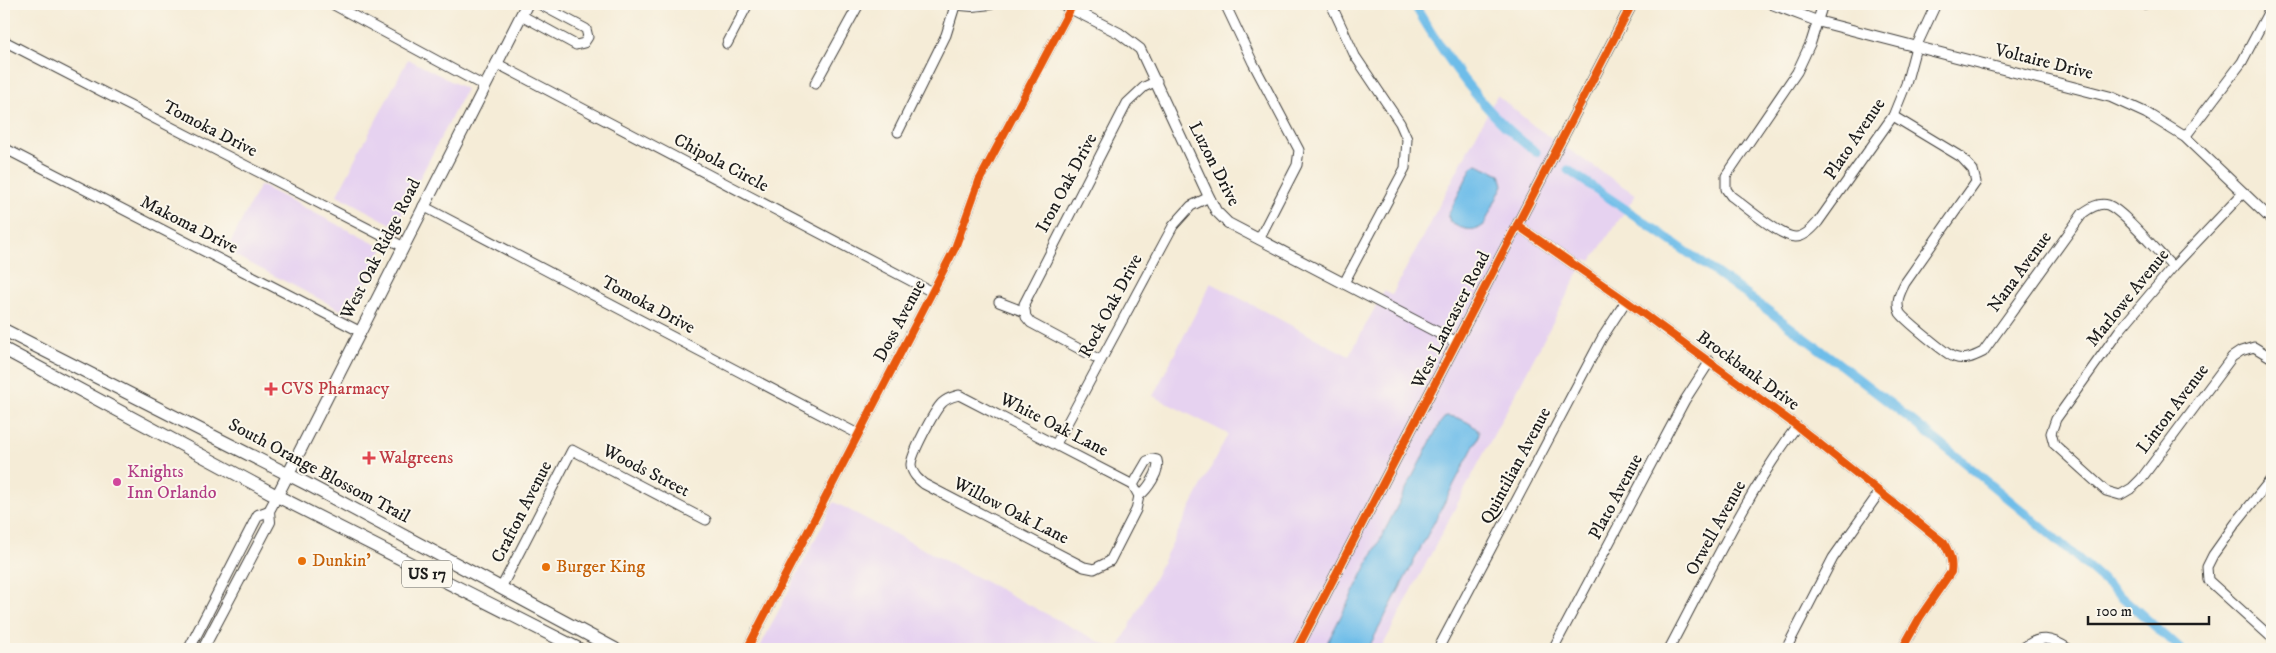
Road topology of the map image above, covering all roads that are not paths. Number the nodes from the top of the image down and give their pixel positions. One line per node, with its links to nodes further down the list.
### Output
1 (332, 4): 24 (street)
2 (526, 4): 16 (main road, West Oak Ridge Road)
3 (539, 4): 16 (street)
4 (748, 4): 19 (street)
5 (859, 4): 23 (street)
6 (991, 4): 13 (street)
7 (1225, 4): 34 (street)
8 (1331, 4): 37 (street)
9 (1632, 4): 33 (street, West Lancaster Road)
10 (1772, 4): 17 (street, Voltaire Drive)
11 (1823, 4): 17 (street)
12 (1936, 4): 20 (street, Plato Avenue)
13 (953, 5): 26 (street)
14 (1069, 5): 22 (street, Luzon Drive); 38 (street, Doss Avenue)
15 (2272, 5): 27 (street)
16 (521, 15): 21 (main road, West Oak Ridge Road)
17 (1817, 21): 20 (street, Voltaire Drive); 25 (street, Plato Avenue)
18 (4, 41): 35 (street, Tomoka Drive)
19 (727, 44)
20 (1916, 46): 25 (street, Plato Avenue); 27 (street, Voltaire Drive)
21 (496, 63): 24 (main road, West Oak Ridge Road); 38 (street, Chipola Circle)
22 (1157, 81): 30 (street, Luzon Drive); 41 (street, Iron Oak Drive)
23 (815, 84)
24 (484, 86): 31 (main road, West Oak Ridge Road)
25 (1893, 116): 36 (street, Nana Avenue)
26 (898, 132)
27 (2185, 137): 29 (street, Voltaire Drive)
28 (4, 148): 43 (street, Makoma Drive)
29 (2243, 193): 32 (street, Voltaire Drive); 36 (street, Marlowe Avenue)
30 (1209, 197): 34 (street, Luzon Drive); 47 (street, Rock Oak Drive)
31 (423, 206): 35 (main road, West Oak Ridge Road); 51 (street, Tomoka Drive)
32 (2272, 220)
33 (1517, 225): 39 (street, Brockbank Drive); 44 (street, West Lancaster Road)
34 (1258, 239): 37 (street, Luzon Drive)
35 (402, 246): 43 (main road, West Oak Ridge Road)
36 (2173, 267): 57 (street, Marlowe Avenue)
37 (1344, 283): 44 (street, Luzon Drive)
38 (932, 292): 51 (street, Doss Avenue)
39 (1626, 301): 48 (street, Brockbank Drive); 72 (street, Quintilian Avenue)
40 (998, 302): 41 (street)
41 (1024, 312): 47 (street)
42 (4, 330): 54 (main road, South Orange Blossom Trail / US 17)
43 (359, 331): 54 (main road, West Oak Ridge Road)
44 (1456, 342): 71 (street, West Lancaster Road)
45 (4, 350): 59 (main road, US 17)
46 (2272, 358): 57 (street, Linton Avenue)
47 (1100, 360): 52 (street, Rock Oak Drive)
48 (1710, 361): 49 (street, Brockbank Drive); 73 (street, Plato Avenue)
49 (1797, 426): 58 (street, Brockbank Drive); 74 (street, Orwell Avenue)
50 (926, 430): 52 (street, White Oak Lane); 60 (street, Willow Oak Lane)
51 (858, 434): 70 (street, Doss Avenue)
52 (1056, 444): 56 (street, White Oak Lane)
53 (572, 450): 62 (street, Woods Street); 63 (street, Crafton Avenue)
54 (288, 474): 59 (main road, West Oak Ridge Road); 63 (main road, South Orange Blossom Trail / US 17)
55 (2272, 478): 64 (street)
56 (1133, 485): 60 (street); 60 (street)
57 (2132, 488)
58 (1879, 493): 75 (street); 76 (street, Brockbank Drive)
59 (277, 496): 61 (street, West Oak Ridge Road); 68 (main road, US 17)
60 (1139, 496)
61 (269, 511): 66 (street, West Oak Ridge Road); 67 (street, West Oak Ridge Road)
62 (706, 520)
63 (501, 588): 69 (main road, South Orange Blossom Trail / US 17)
64 (2272, 638)
65 (2026, 646): 77 (street)
66 (189, 649)
67 (203, 649)
68 (579, 649)
69 (615, 649)
70 (747, 649)
71 (1297, 649)
72 (1438, 649)
73 (1553, 649)
74 (1669, 649)
75 (1786, 649)
76 (1902, 649)
77 (2069, 649)

